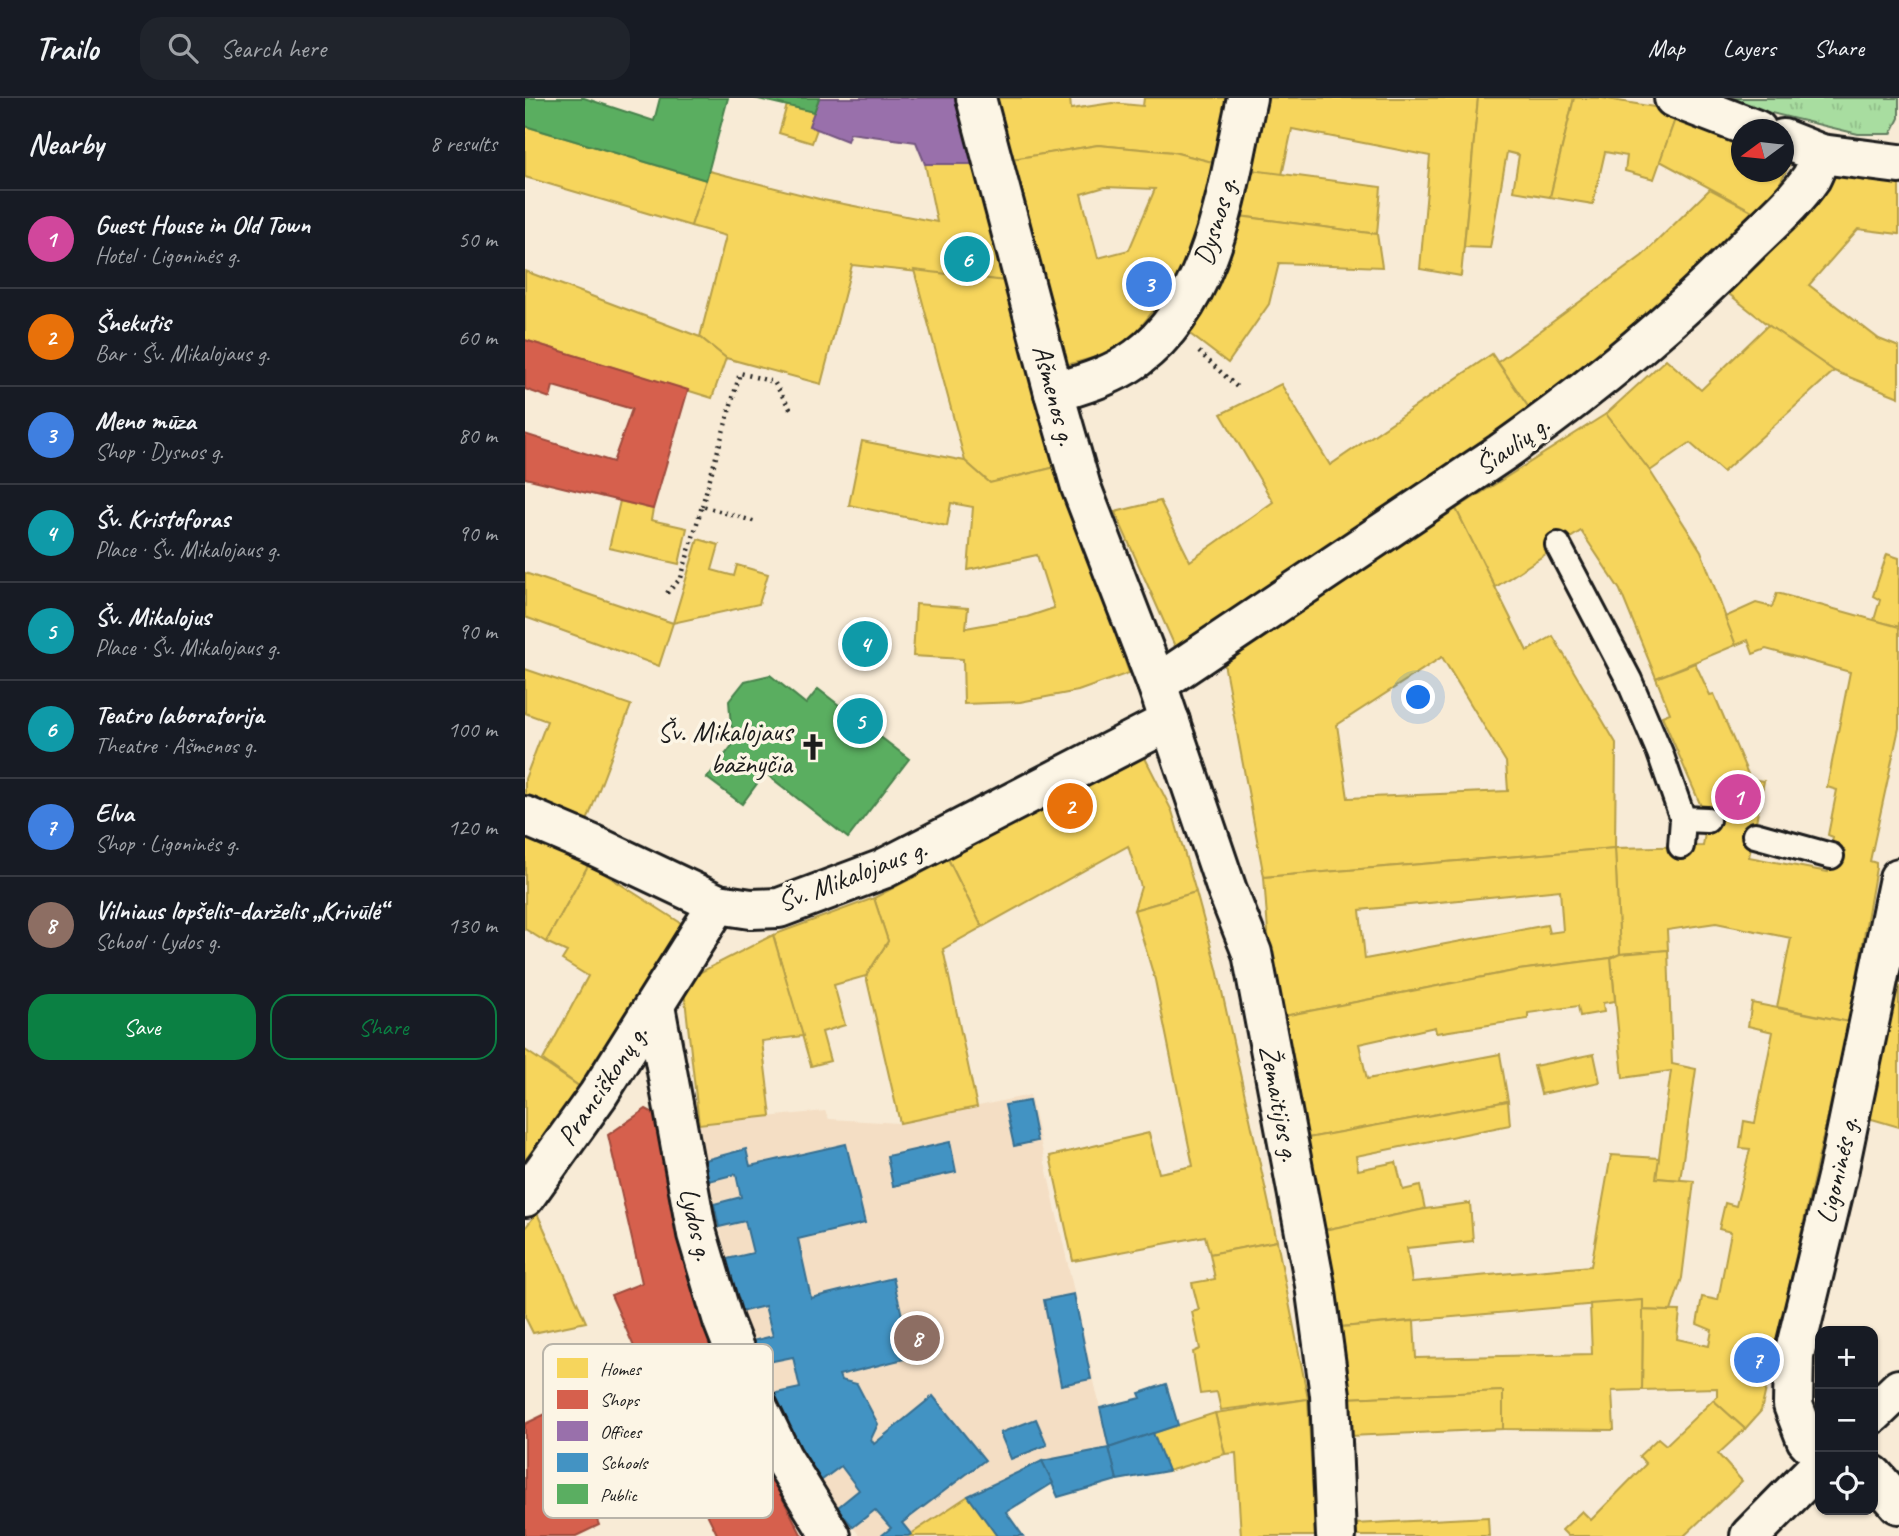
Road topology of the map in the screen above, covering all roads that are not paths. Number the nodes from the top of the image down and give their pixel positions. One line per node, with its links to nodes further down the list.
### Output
1 (977, 98): 8 (street, Ašmenos g.)
2 (1247, 98): 8 (street, Dysnos g.)
3 (1674, 98): 4 (street)
4 (1731, 120)
5 (1794, 143): 6 (street)
6 (1821, 154): 7 (street); 10 (street, Šiaulių g.)
7 (1899, 164)
8 (1054, 393): 10 (street, Ašmenos g.)
9 (1558, 545): 14 (lane)
10 (1157, 684): 11 (street, Žemaitijos g.)
11 (1170, 721): 17 (street, Šv. Mikalojaus g.); 30 (street, Žemaitijos g.)
12 (525, 816): 17 (street, Šv. Mikalojaus g.)
13 (1755, 835): 15 (lane)
14 (1681, 846)
15 (1831, 856)
16 (1891, 874): 24 (street, Ligoninės g.)
17 (718, 904): 18 (street)
18 (655, 1006): 19 (street, Pranciškonų g.); 20 (street, Lydos g.)
19 (525, 1197)
20 (732, 1344)
21 (1899, 1389): 22 (street)
22 (1878, 1409)
23 (773, 1438): 29 (street, Lydos g.)
24 (1818, 1452)
25 (1815, 1470): 31 (street)
26 (1878, 1481): 27 (street)
27 (1899, 1504)
28 (1899, 1514): 32 (street)
29 (831, 1536)
30 (1336, 1536)
31 (1750, 1536)
32 (1888, 1536)

